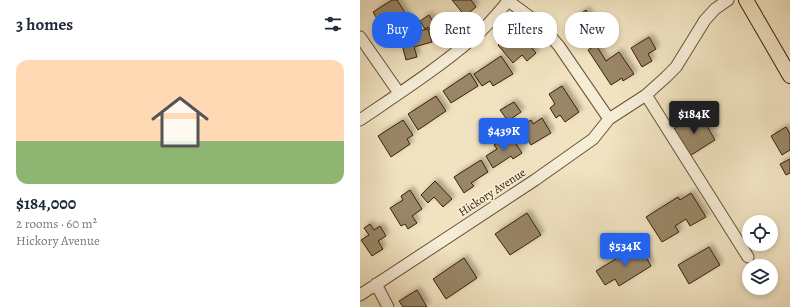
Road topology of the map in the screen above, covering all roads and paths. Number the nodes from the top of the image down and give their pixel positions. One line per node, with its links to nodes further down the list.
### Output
1 (728, 0): 7 (street, Hickory Avenue)
2 (746, 0): 5 (main road)
3 (508, 1): 6 (street); 9 (street)
4 (360, 38): 6 (street)
5 (790, 76)
6 (398, 93): 8 (street)
7 (646, 95): 9 (street, Hickory Avenue); 10 (street)
8 (360, 120)
9 (609, 120): 11 (street, Hickory Avenue)
10 (748, 257)
11 (376, 284): 12 (street, Hickory Avenue); 13 (street)
12 (360, 295)
13 (388, 307)

